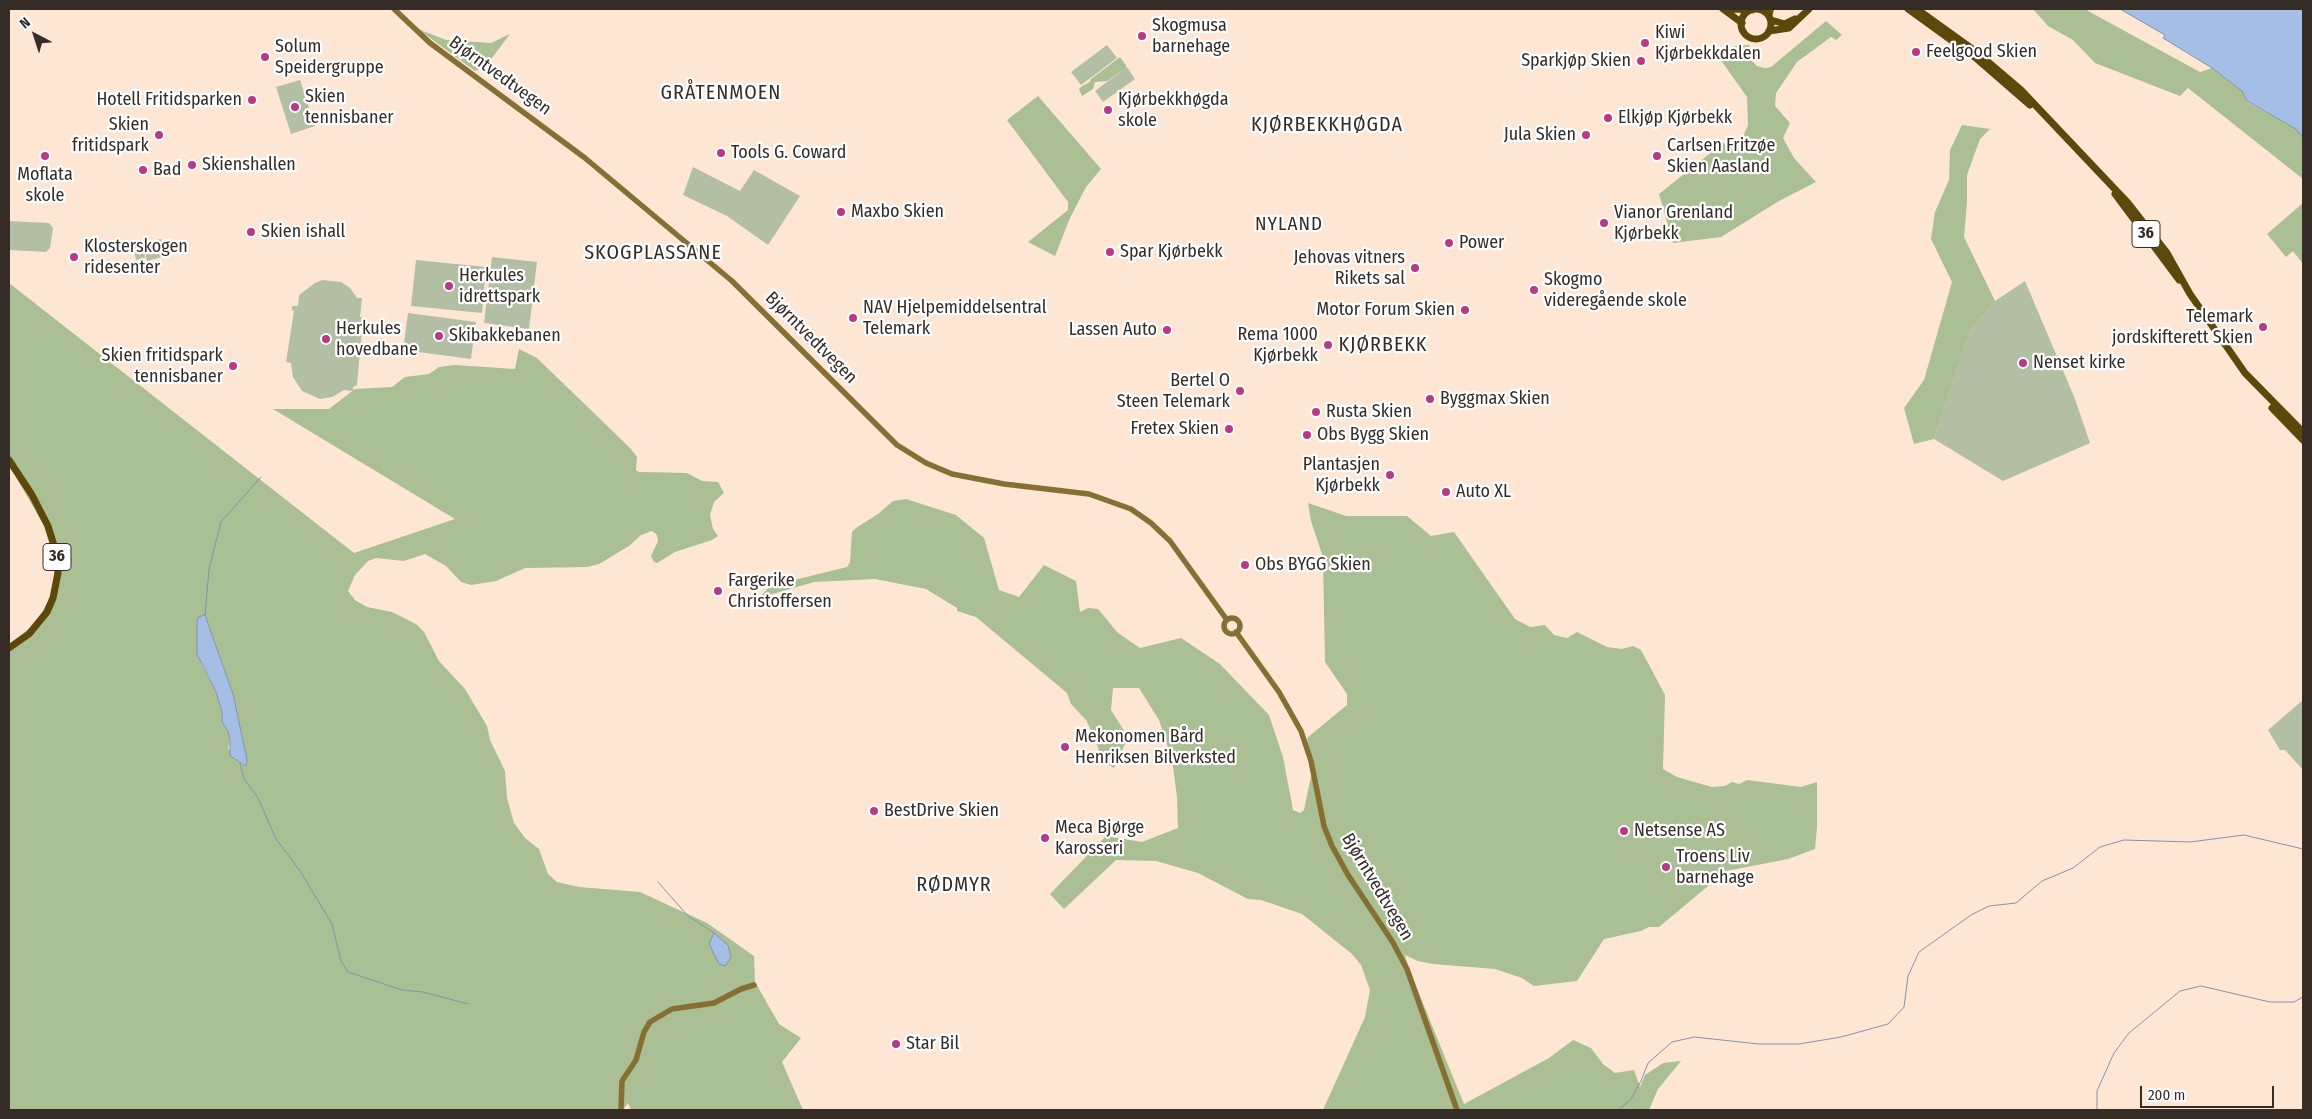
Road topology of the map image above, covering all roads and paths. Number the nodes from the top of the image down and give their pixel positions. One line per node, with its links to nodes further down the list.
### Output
1 (394, 9): 17 (main road, Bjørntvedtvegen)
2 (1723, 9): 10 (highway)
3 (1732, 9): 4 (highway)
4 (1755, 9): 9 (highway); 10 (highway)
5 (1771, 9): 9 (main road)
6 (1808, 9): 9 (highway); 11 (highway)
7 (1908, 9): 12 (highway, 36)
8 (1917, 9): 12 (highway, 36)
9 (1770, 19): 11 (highway)
10 (1742, 23): 11 (highway)
11 (1769, 31)
12 (2052, 124): 13 (highway, 36)
13 (2261, 391): 14 (highway, 36); 15 (highway, 36)
14 (2303, 432)
15 (2303, 440)
16 (9, 460): 19 (highway, 36)
17 (1227, 620): 18 (main road); 18 (main road)
18 (1236, 632): 22 (main road, Bjørntvedtvegen)
19 (9, 648)
20 (754, 985): 21 (main road)
21 (621, 1110)
22 (1457, 1110)

